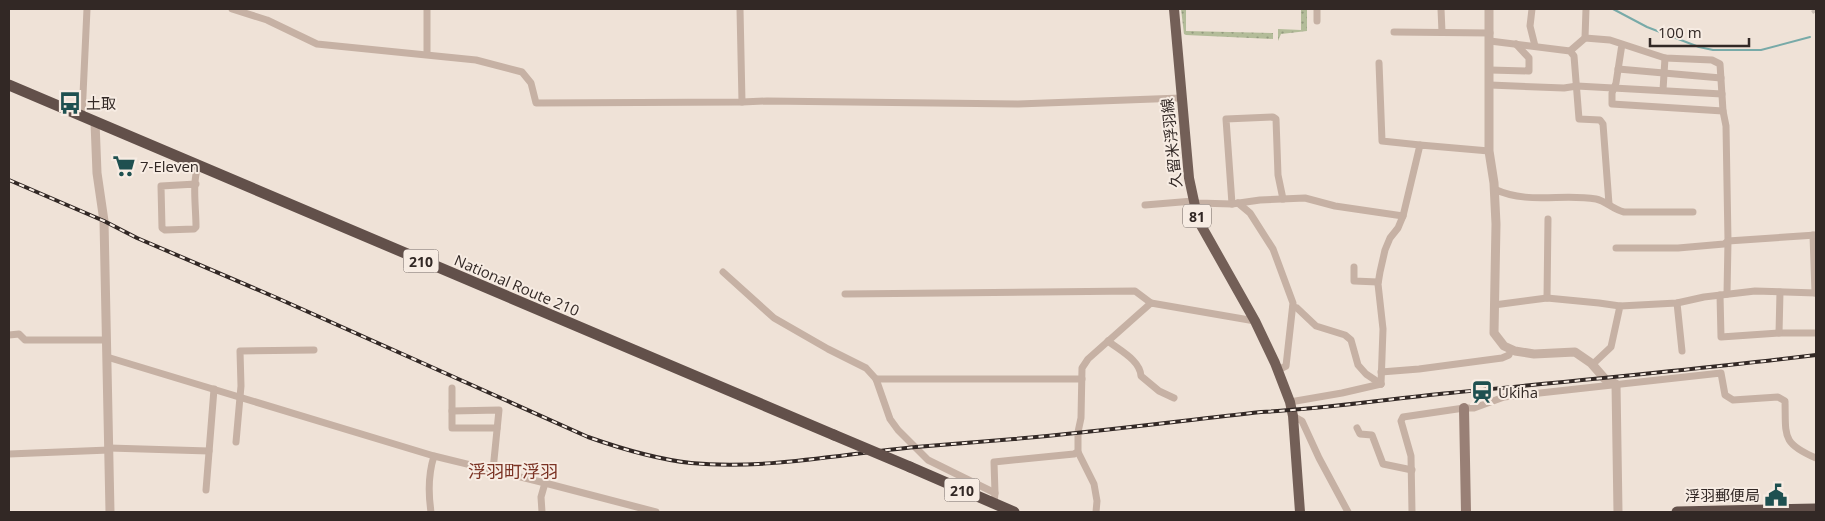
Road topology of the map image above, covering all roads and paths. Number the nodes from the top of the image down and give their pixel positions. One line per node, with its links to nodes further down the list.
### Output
1 (87, 9): 36 (street)
2 (232, 9): 20 (street)
3 (427, 9): 20 (street)
4 (740, 9): 34 (street)
5 (1174, 9): 33 (main road, 久留米浮羽線 / 81)
6 (1317, 9): 11 (street)
7 (1441, 9): 13 (street)
8 (1489, 9): 14 (street)
9 (1532, 9): 18 (street)
10 (1586, 9): 15 (street)
11 (1317, 22)
12 (1394, 32): 13 (street)
13 (1442, 32): 14 (street)
14 (1490, 37): 16 (street); 24 (street)
15 (1584, 38): 17 (street); 19 (street)
16 (1516, 44): 18 (street); 24 (street)
17 (1622, 44): 21 (street); 23 (street)
18 (1535, 46): 19 (street)
19 (1570, 51): 29 (street)
20 (427, 54): 34 (street)
21 (1665, 58): 25 (street); 26 (street)
22 (1379, 63): 38 (street)
23 (1618, 69): 25 (street); 30 (street)
24 (1490, 70): 28 (street)
25 (1664, 73): 26 (street); 31 (street)
26 (1721, 78): 32 (street)
27 (9, 85): 36 (highway, National Route 210 / 210)
28 (1490, 85): 29 (street); 39 (street)
29 (1577, 86): 30 (street); 46 (street)
30 (1614, 88): 31 (street); 35 (street)
31 (1663, 90): 32 (street)
32 (1722, 94): 35 (street)
33 (1181, 98): 34 (street); 44 (main road, 久留米浮羽線 / 81)
34 (742, 102)
35 (1723, 111): 52 (street)
36 (82, 116): 37 (highway, National Route 210 / 210)
37 (95, 122): 40 (highway, National Route 210 / 210); 71 (street)
38 (1420, 145): 39 (street); 49 (street)
39 (1489, 151): 42 (street)
40 (198, 166): 41 (street); 105 (highway, National Route 210 / 210, bridge)
41 (196, 184): 41 (street)
42 (1494, 189): 46 (street); 64 (street)
43 (1283, 199): 45 (street); 45 (street); 49 (street)
44 (1193, 201): 45 (street); 47 (street); 67 (main road, 久留米浮羽線 / 81)
45 (1235, 203): 66 (street)
46 (1608, 204): 48 (street)
47 (1145, 205)
48 (1693, 212)
49 (1403, 216): 56 (street)
50 (1548, 219): 61 (street)
51 (1814, 235): 52 (street); 58 (street)
52 (1728, 241): 53 (street); 60 (street)
53 (1616, 248)
54 (1354, 267): 56 (street)
55 (723, 272): 80 (street)
56 (1378, 282): 79 (street)
57 (1780, 292): 58 (street); 60 (street); 68 (street)
58 (1815, 292)
59 (845, 294): 62 (street)
60 (1724, 295): 63 (street); 68 (street)
61 (1547, 298): 64 (street); 65 (street)
62 (1151, 303): 67 (street); 72 (street)
63 (1677, 304): 65 (street); 75 (street)
64 (1494, 305): 73 (street)
65 (1620, 306): 77 (street)
66 (1293, 307): 78 (street); 82 (street)
67 (1254, 322): 78 (main road, 久留米浮羽線 / 81)
68 (1779, 333): 69 (street)
69 (1816, 333)
70 (9, 335): 71 (street)
71 (106, 340): 76 (street)
72 (1108, 341): 81 (street); 87 (street)
73 (1511, 349): 77 (street); 79 (street)
74 (314, 350): 86 (street)
75 (1682, 351)
76 (107, 357): 85 (street); 95 (street)
77 (1593, 364): 83 (street)
78 (1278, 370): 88 (main road, 久留米浮羽線 / 81)
79 (1381, 372): 82 (street)
80 (876, 379): 81 (street); 105 (street)
81 (1082, 379): 97 (street)
82 (1381, 384): 88 (street)
83 (1616, 384): 89 (street); 100 (street); 118 (street)
84 (452, 388): 90 (street)
85 (214, 389): 86 (street); 96 (street)
86 (240, 397): 94 (street); 99 (street)
87 (1174, 398)
88 (1290, 402): 91 (main road, 81)
89 (1464, 408): 102 (street); 117 (main road)
90 (452, 411): 92 (street); 92 (street)
91 (1293, 416): 114 (main road, 81); 115 (street)
92 (497, 428): 101 (street)
93 (1357, 428): 102 (street)
94 (236, 442)
95 (109, 449): 96 (street); 98 (street); 108 (street)
96 (209, 451): 104 (street)
97 (1078, 452): 105 (street); 113 (street)
98 (9, 454)
99 (434, 456): 101 (street); 109 (street)
100 (1816, 456)
101 (493, 470): 103 (street)
102 (1412, 470): 116 (street)
103 (545, 483): 110 (street); 111 (street)
104 (206, 490)
105 (994, 498): 112 (highway, National Route 210 / 210)
106 (1814, 510): 107 (highway)
107 (1765, 511): 119 (highway)
108 (110, 512)
109 (430, 512)
110 (542, 512)
111 (656, 512)
112 (1014, 512)
113 (1096, 512)
114 (1300, 512)
115 (1348, 512)
116 (1412, 512)
117 (1466, 512)
118 (1618, 512)
119 (1677, 512)

